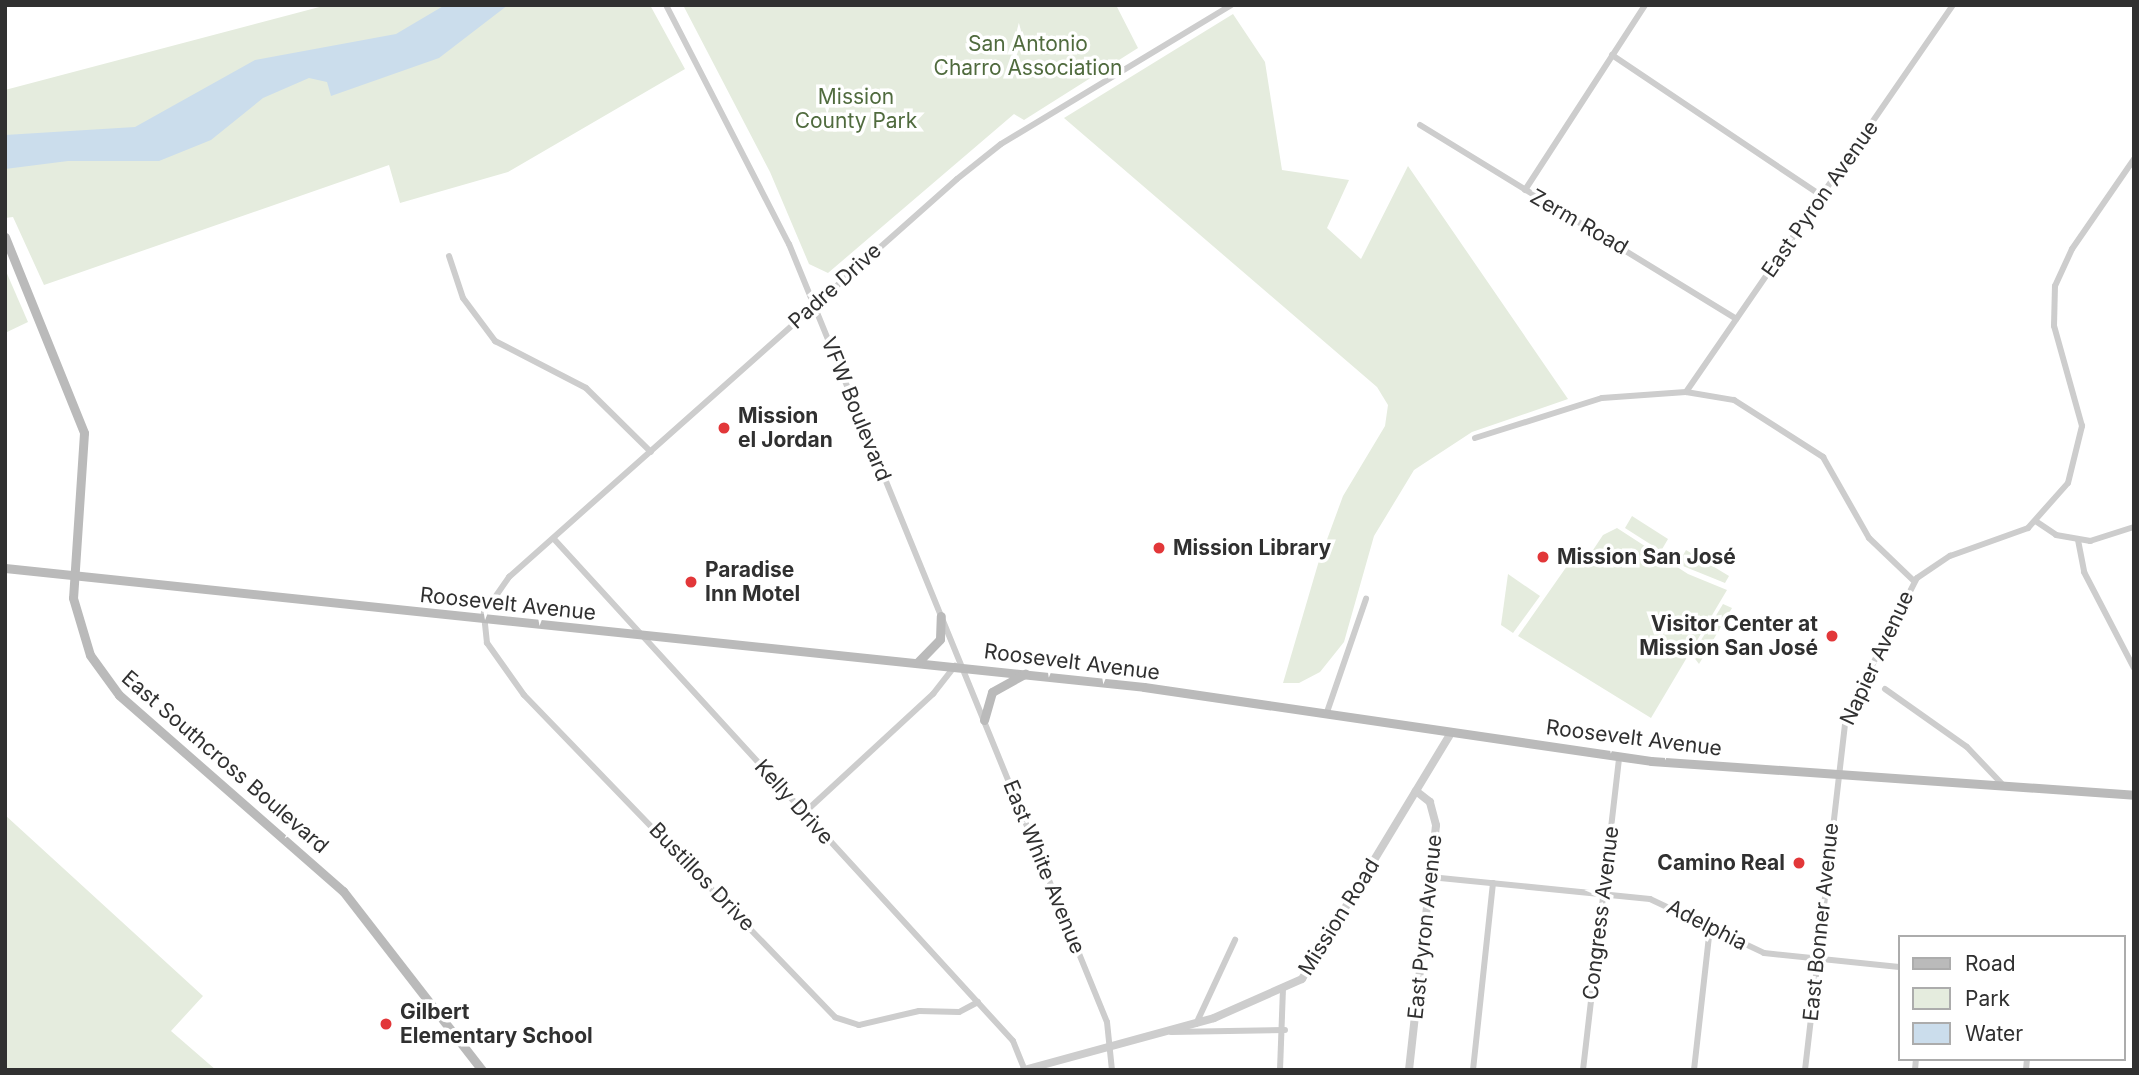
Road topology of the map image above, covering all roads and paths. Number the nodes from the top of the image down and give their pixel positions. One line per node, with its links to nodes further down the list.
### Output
1 (666, 5): 12 (street, VFW Boulevard)
2 (1231, 5): 12 (street, Padre Drive)
3 (1645, 5): 5 (street)
4 (1953, 5): 9 (street, East Pyron Avenue)
5 (1612, 55): 8 (street); 9 (street)
6 (1420, 125): 8 (street, Zerm Road)
7 (2134, 159): 17 (street, Napier Avenue)
8 (1525, 190): 13 (street, Zerm Road)
9 (1822, 196): 13 (street, East Pyron Avenue)
10 (5, 237): 22 (main road, East Southcross Boulevard)
11 (449, 256): 16 (street)
12 (814, 306): 16 (street, Padre Drive); 25 (street, VFW Boulevard)
13 (1736, 319): 14 (street, East Pyron Avenue)
14 (1686, 392): 15 (street); 23 (street)
15 (1475, 438)
16 (651, 452): 19 (street, Padre Drive)
17 (2037, 522): 20 (street); 23 (street, Napier Avenue)
18 (2134, 527): 20 (street)
19 (554, 539): 26 (street, Padre Drive); 27 (street, Kelly Drive)
20 (2078, 540): 30 (street)
21 (5, 568): 22 (main road, Roosevelt Avenue)
22 (73, 575): 26 (main road, Roosevelt Avenue); 55 (main road, East Southcross Boulevard)
23 (1914, 581): 37 (street, Napier Avenue)
24 (1366, 599): 33 (street)
25 (941, 616): 28 (main road); 29 (street, VFW Boulevard)
26 (483, 619): 27 (main road, Roosevelt Avenue); 50 (street, Bustillos Drive)
27 (643, 636): 28 (main road, Roosevelt Avenue); 41 (street, Kelly Drive)
28 (917, 663): 29 (main road, Roosevelt Avenue)
29 (958, 667): 31 (main road, Roosevelt Avenue); 34 (street, East White Avenue); 41 (street)
30 (2134, 668)
31 (1025, 674): 33 (main road, Roosevelt Avenue); 34 (main road)
32 (1885, 689): 38 (street)
33 (1326, 715): 35 (main road, Roosevelt Avenue)
34 (984, 720): 54 (street, East White Avenue)
35 (1451, 733): 36 (main road, Roosevelt Avenue); 39 (street, Mission Road)
36 (1619, 757): 37 (main road, Roosevelt Avenue); 44 (street, Congress Avenue)
37 (1837, 773): 38 (main road, Roosevelt Avenue); 47 (street, East Bonner Avenue)
38 (2002, 784): 40 (main road, Roosevelt Avenue)
39 (1416, 791): 42 (street, East Pyron Avenue); 49 (street, Mission Road)
40 (2134, 794)
41 (804, 813): 50 (street, Kelly Drive)
42 (1430, 877): 43 (street, Adelphia); 59 (street, East Pyron Avenue)
43 (1493, 883): 44 (street, Adelphia); 60 (street)
44 (1603, 893): 45 (street, Adelphia); 61 (street, Congress Avenue)
45 (1710, 927): 47 (street, Adelphia); 62 (street)
46 (1235, 940): 51 (street)
47 (1817, 960): 48 (street, Adelphia); 63 (street, East Bonner Avenue)
48 (1898, 967)
49 (1283, 990): 51 (street, Mission Road); 52 (street)
50 (978, 1002): 56 (street, Kelly Drive)
51 (1196, 1024): 53 (street, Mission Road)
52 (1285, 1030): 53 (street, Mission Road); 58 (street)
53 (1170, 1031): 54 (street, Mission Road)
54 (1112, 1046): 56 (street, Mission Road); 57 (street, East White Avenue)
55 (482, 1070)
56 (1024, 1070)
57 (1112, 1070)
58 (1280, 1070)
59 (1409, 1070)
60 (1473, 1070)
61 (1583, 1070)
62 (1694, 1070)
63 (1805, 1070)

